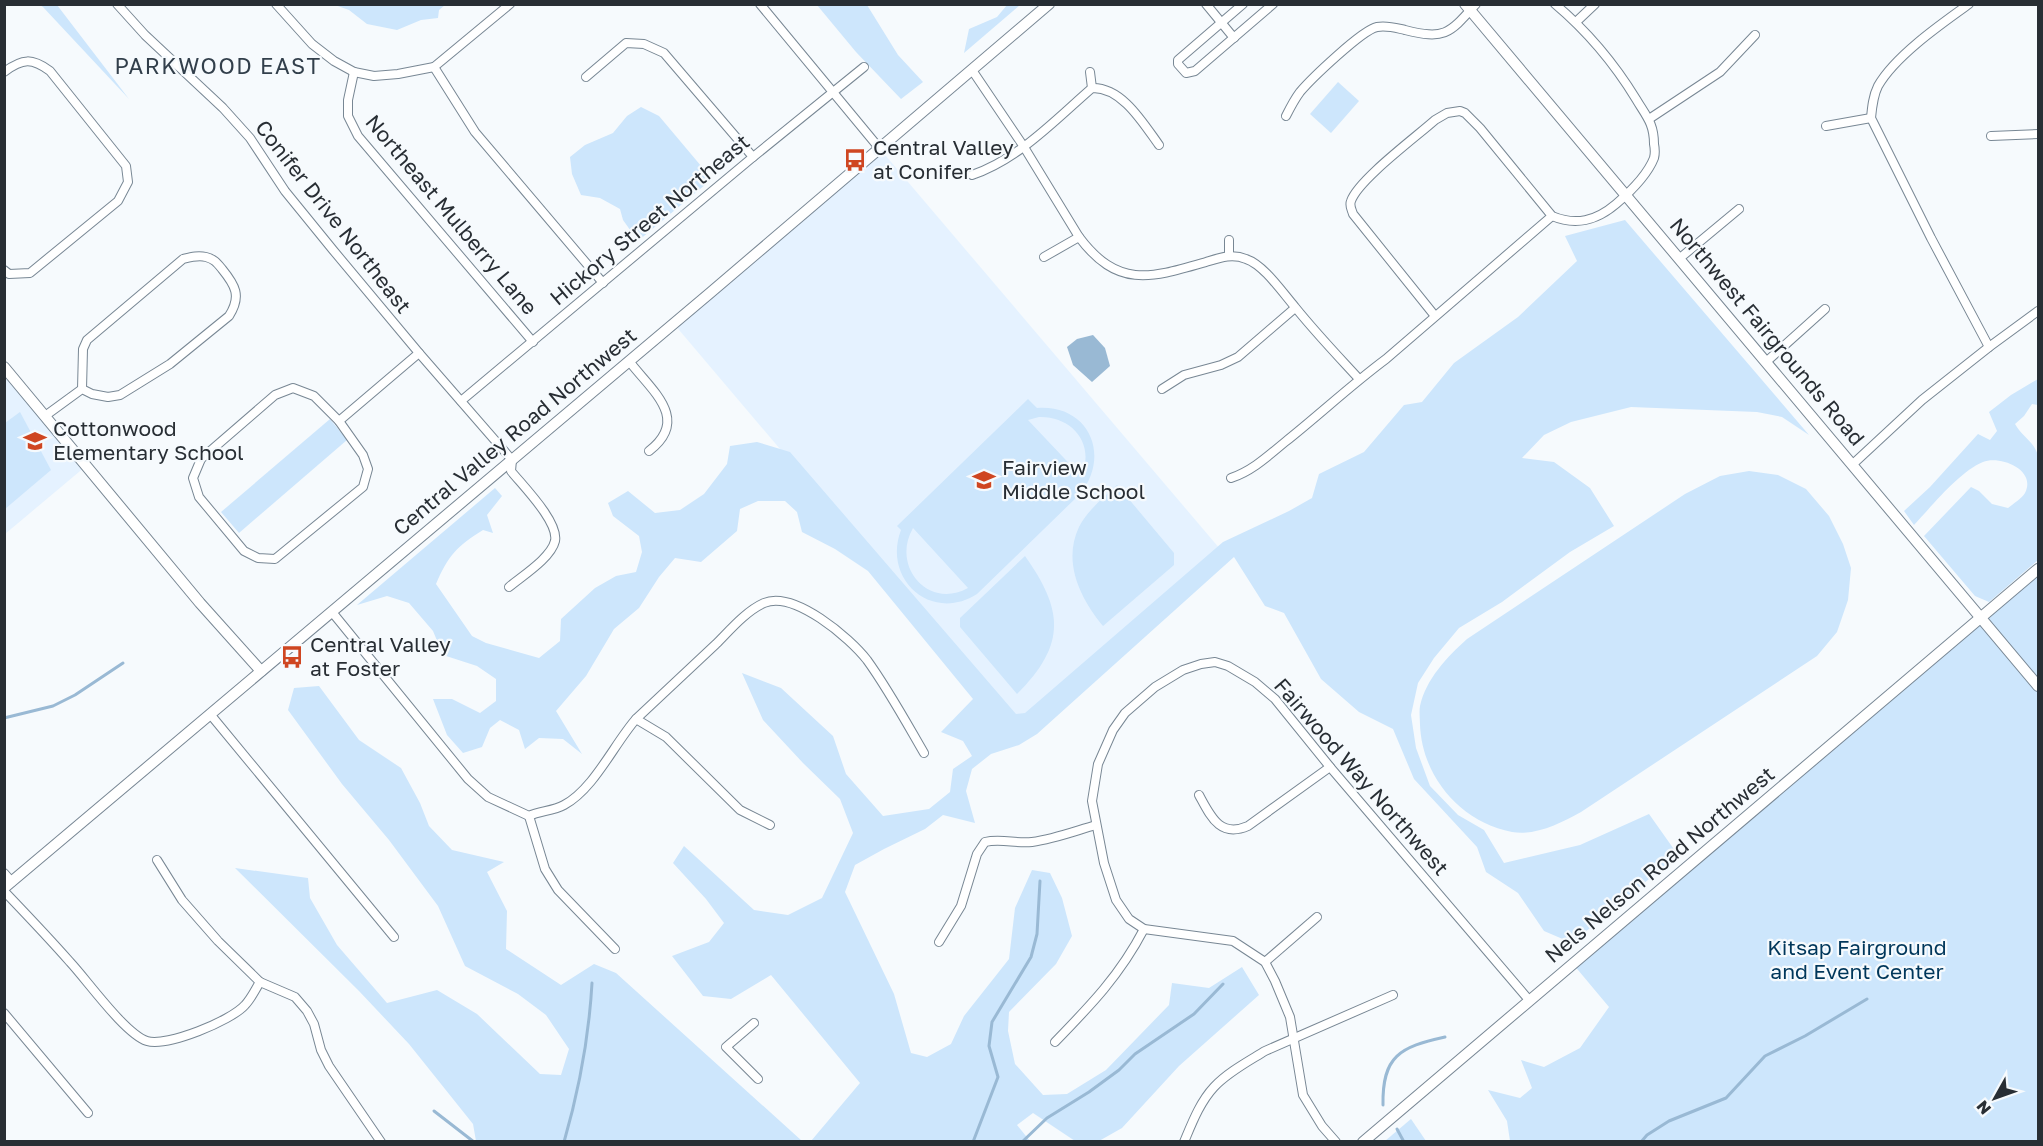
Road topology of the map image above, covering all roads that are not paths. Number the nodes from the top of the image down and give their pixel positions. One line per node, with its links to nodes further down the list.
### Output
1 (117, 4): 53 (street, Conifer Drive Northeast)
2 (276, 4): 21 (street)
3 (510, 4): 17 (street)
4 (760, 4): 25 (street)
5 (1049, 4): 19 (main road, Central Valley Road Northwest)
6 (1206, 4): 13 (street)
7 (1243, 4): 13 (street)
8 (1274, 4): 16 (street)
9 (1555, 4): 14 (street)
10 (1595, 4): 14 (street)
11 (1969, 4): 27 (street)
12 (1470, 6): 26 (street); 37 (main road, Northwest Fairgrounds Road)
13 (1221, 22): 16 (street); 16 (street)
14 (1576, 22): 28 (street)
15 (1755, 35): 28 (street)
16 (1234, 38)
17 (434, 67): 21 (street); 46 (street)
18 (864, 67): 25 (street, Hickory Street Northeast)
19 (972, 70): 33 (street); 34 (main road, Central Valley Road Northwest)
20 (4, 72): 45 (street)
21 (354, 72): 51 (street, Northeast Mulberry Lane)
22 (1090, 72): 24 (street)
23 (586, 77): 35 (street)
24 (1092, 88): 32 (street); 33 (street)
25 (832, 91): 34 (street); 35 (street, Hickory Street Northeast)
26 (1286, 116)
27 (1871, 118): 29 (street); 52 (street)
28 (1649, 119): 37 (street)
29 (1826, 126)
30 (2038, 134): 31 (street)
31 (1991, 136)
32 (1159, 145)
33 (1024, 147): 36 (street); 40 (street)
34 (880, 149): 54 (main road, Central Valley Road Northwest)
35 (753, 157): 46 (street, Hickory Street Northeast)
36 (972, 175)
37 (1626, 196): 39 (street); 44 (main road, Northwest Fairgrounds Road)
38 (1739, 209): 44 (street)
39 (1552, 216): 50 (street); 50 (street)
40 (1079, 237): 42 (street); 43 (street)
41 (1229, 240): 42 (street)
42 (1229, 256): 47 (street)
43 (1044, 257)
44 (1680, 258): 55 (main road, Northwest Fairgrounds Road)
45 (4, 270)
46 (603, 283): 51 (street, Hickory Street Northeast)
47 (1295, 308): 57 (street); 59 (street)
48 (1825, 309): 55 (street)
49 (2038, 311): 52 (street)
50 (1435, 316): 57 (street)
51 (533, 342): 60 (street, Hickory Street Northeast)
52 (1989, 347): 65 (street)
53 (419, 354): 60 (street, Conifer Drive Northeast); 62 (street)
54 (629, 361): 63 (street); 64 (main road, Central Valley Road Northwest)
55 (1766, 362): 65 (main road, Northwest Fairgrounds Road)
56 (4, 367): 61 (main road)
57 (1359, 379): 66 (street)
58 (82, 388): 58 (street); 61 (street)
59 (1162, 389)
60 (461, 401): 64 (street, Conifer Drive Northeast)
61 (45, 416): 71 (main road)
62 (339, 421): 62 (street)
63 (648, 451)
64 (512, 460): 68 (street, Conifer Drive Northeast); 69 (main road, Central Valley Road Northwest)
65 (1853, 464): 70 (main road, Northwest Fairgrounds Road)
66 (1231, 478)
67 (2038, 569): 70 (main road, Nels Nelson Road Northwest)
68 (509, 587)
69 (332, 612): 71 (main road, Central Valley Road Northwest); 78 (street)
70 (1981, 617): 72 (main road, Northwest Fairgrounds Road); 92 (main road, Nels Nelson Road Northwest)
71 (261, 671): 73 (main road, Central Valley Road Northwest)
72 (2038, 686)
73 (210, 714): 83 (main road, Central Valley Road Northwest); 86 (street)
74 (636, 719): 75 (street); 78 (street); 79 (street)
75 (924, 753)
76 (1330, 767): 77 (street); 80 (street, Fairwood Way Northwest); 92 (street, Fairwood Way Northwest)
77 (1198, 795)
78 (529, 816): 88 (street)
79 (770, 825)
80 (1096, 825): 85 (street, Fairwood Way Northwest); 87 (street)
81 (157, 860): 90 (street)
82 (4, 873): 83 (street)
83 (7, 887): 90 (street)
84 (1317, 916): 89 (street)
85 (1144, 929): 89 (street); 96 (street)
86 (394, 937)
87 (939, 942)
88 (615, 949)
89 (1265, 962): 95 (street)
90 (260, 982): 99 (street)
91 (1393, 995): 95 (street)
92 (1529, 1000): 102 (main road, Nels Nelson Road Northwest)
93 (4, 1013): 98 (street)
94 (754, 1023): 97 (street)
95 (1294, 1039): 100 (street); 101 (street)
96 (1055, 1042)
97 (758, 1079)
98 (88, 1113)
99 (381, 1142)
100 (1184, 1142)
101 (1336, 1142)
102 (1363, 1142)

